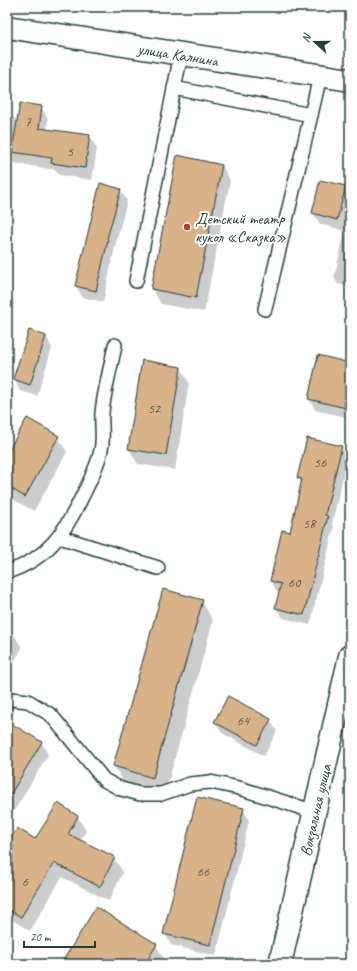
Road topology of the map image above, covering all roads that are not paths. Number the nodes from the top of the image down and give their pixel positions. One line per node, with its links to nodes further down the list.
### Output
1 (7, 27): 2 (street, улица Калнина)
2 (181, 54): 3 (street, улица Калнина); 5 (lane)
3 (320, 76): 4 (street, улица Калнина); 6 (lane)
4 (350, 80)
5 (174, 88): 6 (lane); 7 (lane)
6 (311, 115): 8 (lane)
7 (136, 282)
8 (265, 309)
9 (115, 345): 10 (lane)
10 (60, 537): 11 (lane); 12 (lane)
11 (158, 568)
12 (7, 572)
13 (350, 656): 15 (street, Вокзальная улица)
14 (7, 701): 15 (lane)
15 (315, 812): 16 (street, Вокзальная улица)
16 (280, 964)

